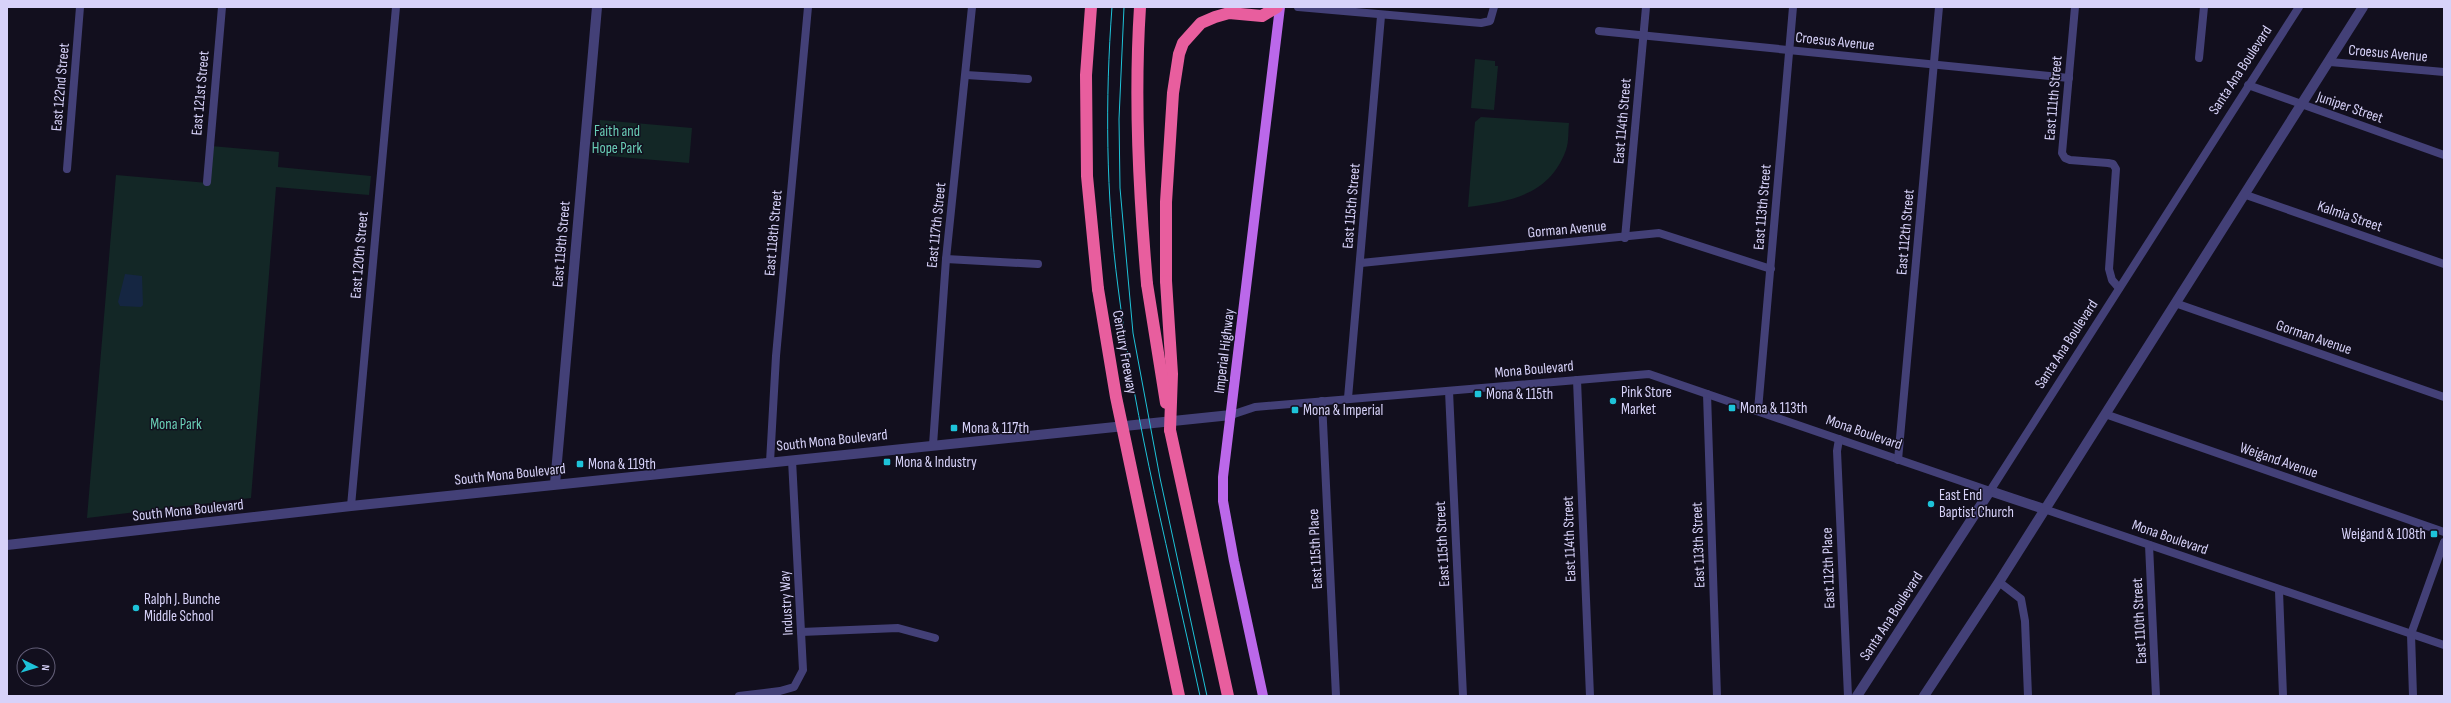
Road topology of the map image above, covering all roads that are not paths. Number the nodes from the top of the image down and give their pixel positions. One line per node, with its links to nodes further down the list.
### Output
1 (80, 7): 33 (street, East 122nd Street)
2 (222, 7): 34 (street, East 121st Street)
3 (396, 7): 61 (street, East 120th Street)
4 (597, 7): 59 (street, East 119th Street)
5 (808, 7): 58 (street, East 118th Street)
6 (972, 7): 27 (street, East 117th Street)
7 (1091, 7): 74 (highway, Century Freeway, bridge)
8 (1140, 7): 53 (highway, bridge)
9 (1278, 7): 52 (main road, Imperial Highway); 53 (highway, bridge)
10 (1298, 7): 19 (street)
11 (1494, 7): 19 (street)
12 (1646, 7): 21 (street, East 114th Street)
13 (1793, 7): 22 (street, East 113th Street)
14 (1939, 7): 25 (street, East 112th Street)
15 (2075, 7): 28 (street, East 111th Street)
16 (2204, 7): 23 (street)
17 (2299, 7): 30 (street, Santa Ana Boulevard)
18 (2363, 7): 24 (street)
19 (1381, 16): 38 (street, East 115th Street)
20 (1599, 31): 21 (street, Croesus Avenue)
21 (1643, 36): 22 (street, Croesus Avenue); 36 (street, East 114th Street)
22 (1789, 50): 25 (street, Croesus Avenue); 41 (street, East 113th Street)
23 (2199, 58)
24 (2330, 62): 26 (street, Croesus Avenue); 31 (street)
25 (1934, 65): 28 (street, Croesus Avenue); 57 (street, East 112th Street)
26 (2444, 72)
27 (966, 75): 29 (street); 37 (street, East 117th Street)
28 (2069, 78): 42 (street, East 111th Street)
29 (1028, 79)
30 (2248, 85): 31 (street, Juniper Street); 42 (street, Santa Ana Boulevard)
31 (2302, 105): 32 (street, Juniper Street); 35 (street)
32 (2444, 155)
33 (67, 169)
34 (207, 182)
35 (2246, 195): 40 (street, Kalmia Street); 43 (street)
36 (1625, 238): 38 (street, Gorman Avenue); 41 (street, Gorman Avenue)
37 (946, 259): 39 (street); 55 (street, East 117th Street)
38 (1360, 263): 48 (street, East 115th Street)
39 (1038, 264)
40 (2444, 264)
41 (1771, 269): 50 (street, East 113th Street)
42 (2120, 288): 60 (street, Santa Ana Boulevard)
43 (2175, 303): 47 (street, Gorman Avenue); 51 (street)
44 (1577, 380): 45 (street, Mona Boulevard); 46 (street, Mona Boulevard); 79 (street, East 114th Street)
45 (1449, 391): 48 (street, Mona Boulevard); 78 (street, East 115th Street)
46 (1706, 394): 50 (street, Mona Boulevard); 80 (street, East 113th Street)
47 (2444, 397)
48 (1348, 398): 49 (street, Mona Boulevard)
49 (1322, 401): 52 (street, Mona Boulevard); 77 (street, East 115th Place)
50 (1758, 410): 54 (street, Mona Boulevard)
51 (2105, 414): 62 (street); 63 (street, Weigand Avenue)
52 (1231, 415): 55 (street, South Mona Boulevard); 76 (main road, Imperial Highway)
53 (1170, 430): 75 (highway)
54 (1839, 440): 57 (street, Mona Boulevard); 81 (street, East 112th Place)
55 (933, 445): 56 (street, South Mona Boulevard)
56 (792, 460): 58 (street, South Mona Boulevard); 69 (street, Industry Way)
57 (1898, 460): 60 (street, Mona Boulevard)
58 (770, 462): 59 (street, South Mona Boulevard)
59 (555, 484): 61 (street, South Mona Boulevard)
60 (1990, 491): 62 (street, Mona Boulevard); 82 (street, Santa Ana Boulevard)
61 (351, 506): 65 (street, South Mona Boulevard)
62 (2044, 510): 66 (street, Mona Boulevard); 67 (street)
63 (2444, 532)
64 (2444, 542): 70 (street)
65 (7, 545)
66 (2149, 545): 68 (street, Mona Boulevard); 85 (street, East 110th Street)
67 (1999, 582): 83 (street); 84 (street)
68 (2279, 591): 70 (street, Mona Boulevard); 86 (street)
69 (801, 632): 71 (street); 73 (street, Industry Way)
70 (2411, 634): 72 (street, Mona Boulevard); 87 (street)
71 (935, 638)
72 (2444, 645)
73 (739, 696)
74 (1179, 696)
75 (1228, 696)
76 (1263, 696)
77 (1336, 696)
78 (1463, 696)
79 (1590, 696)
80 (1717, 696)
81 (1848, 696)
82 (1857, 696)
83 (1924, 696)
84 (2028, 696)
85 (2156, 696)
86 (2282, 696)
87 (2413, 696)

